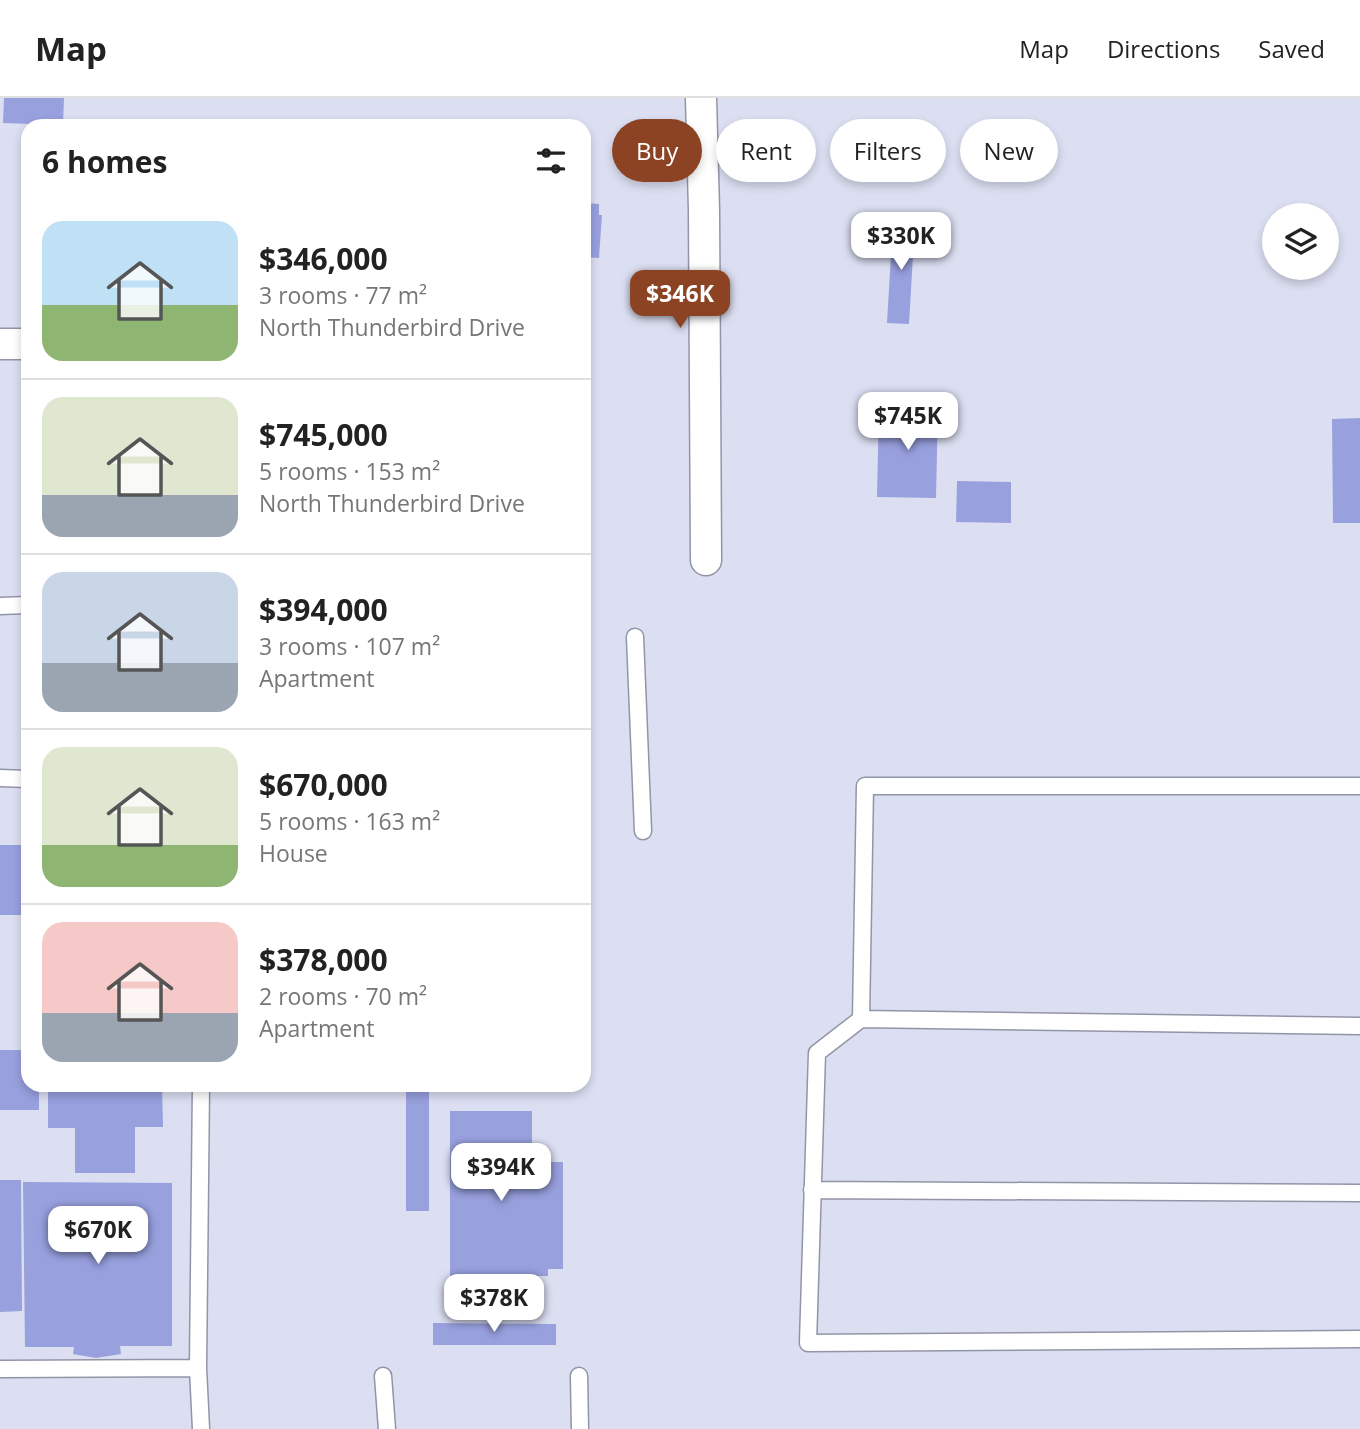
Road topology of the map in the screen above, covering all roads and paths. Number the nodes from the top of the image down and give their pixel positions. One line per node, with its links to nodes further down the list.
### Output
1 (701, 98): 4 (street)
2 (0, 344): 3 (street)
3 (21, 344)
4 (706, 560)
5 (21, 605): 6 (lane)
6 (0, 606)
7 (635, 637): 11 (lane)
8 (0, 778): 9 (lane)
9 (21, 779)
10 (1360, 786): 12 (lane)
11 (643, 831)
12 (861, 1018): 13 (lane); 15 (lane)
13 (1360, 1026)
14 (201, 1092): 18 (lane)
15 (813, 1190): 16 (lane); 17 (lane)
16 (1360, 1194)
17 (1360, 1339)
18 (198, 1368): 19 (lane); 22 (lane)
19 (0, 1369)
20 (383, 1376): 23 (lane)
21 (579, 1376): 24 (lane)
22 (201, 1429)
23 (387, 1429)
24 (580, 1429)

